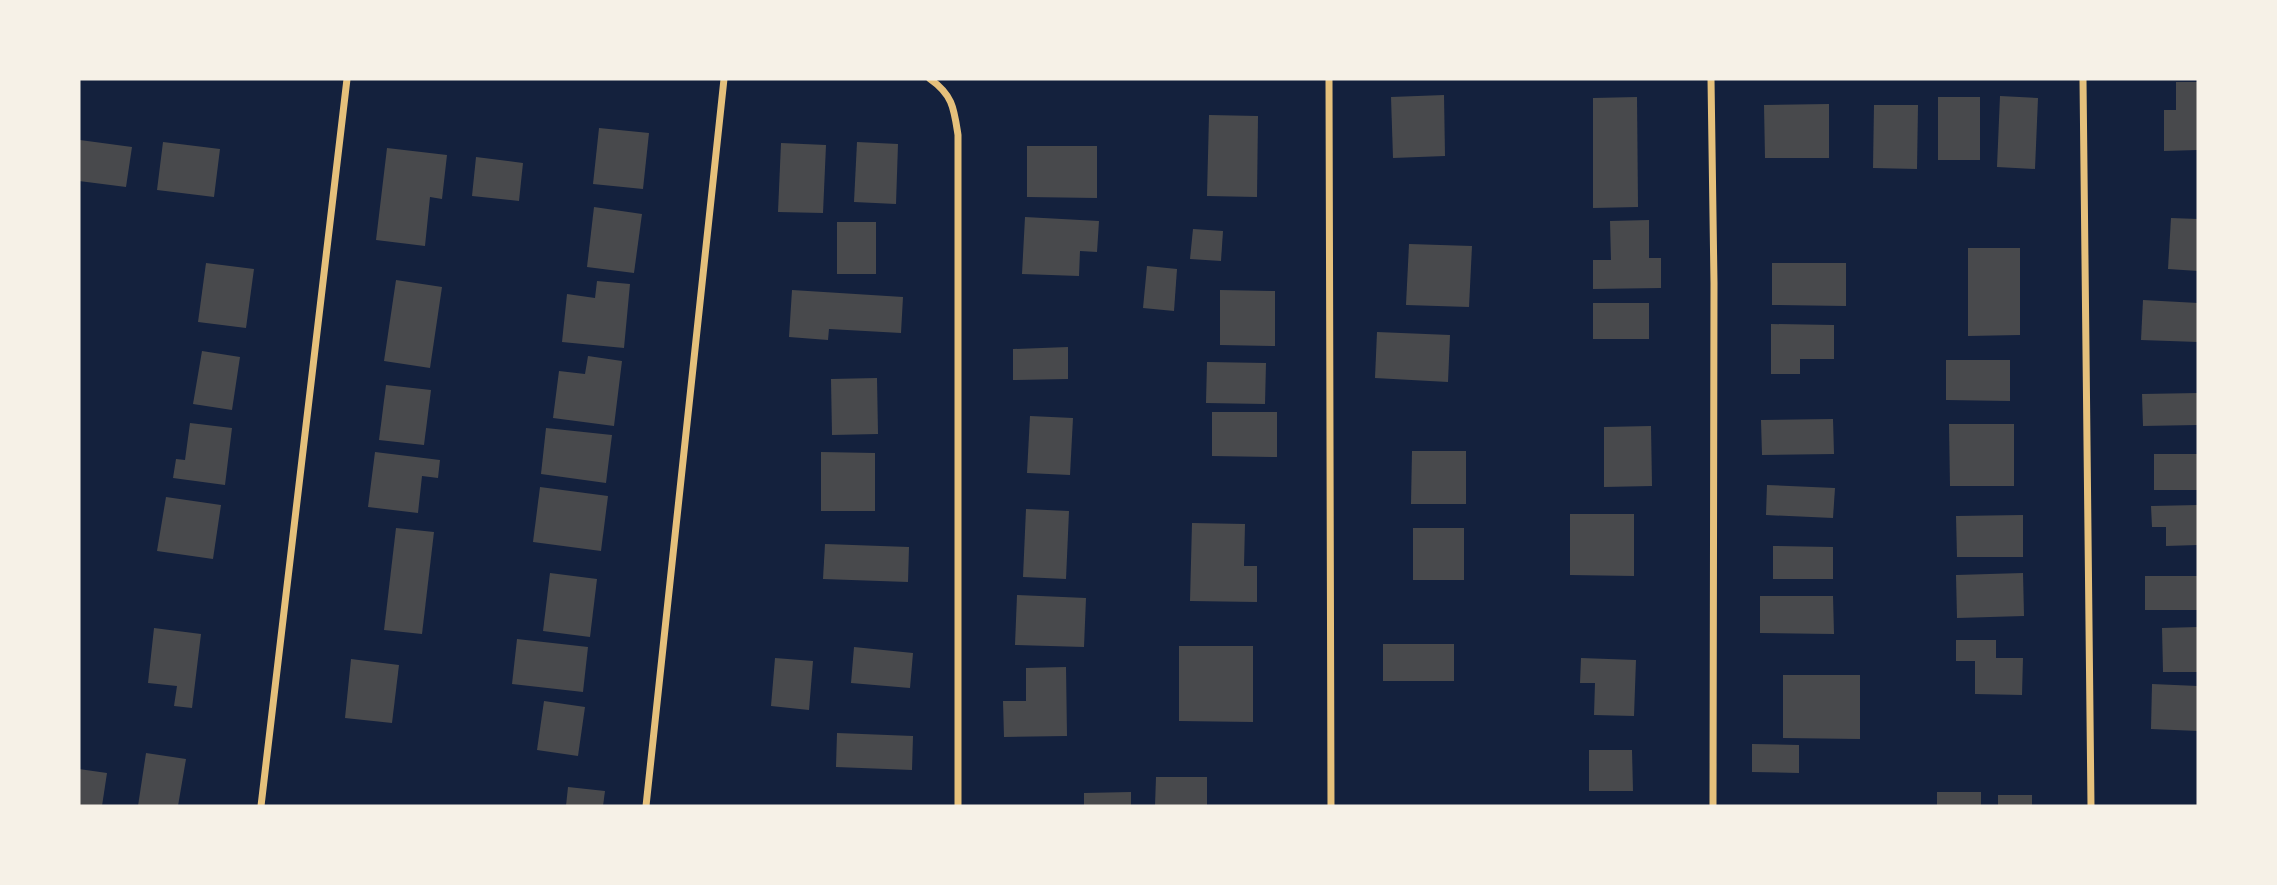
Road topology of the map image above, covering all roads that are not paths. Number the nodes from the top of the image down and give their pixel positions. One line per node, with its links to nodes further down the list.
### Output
1 (347, 79): 7 (street)
2 (724, 79): 8 (street)
3 (930, 79): 9 (street)
4 (1329, 79): 10 (street)
5 (1711, 79): 11 (street)
6 (2083, 79): 12 (street)
7 (261, 806)
8 (646, 806)
9 (958, 806)
10 (1331, 806)
11 (1713, 806)
12 (2091, 806)

